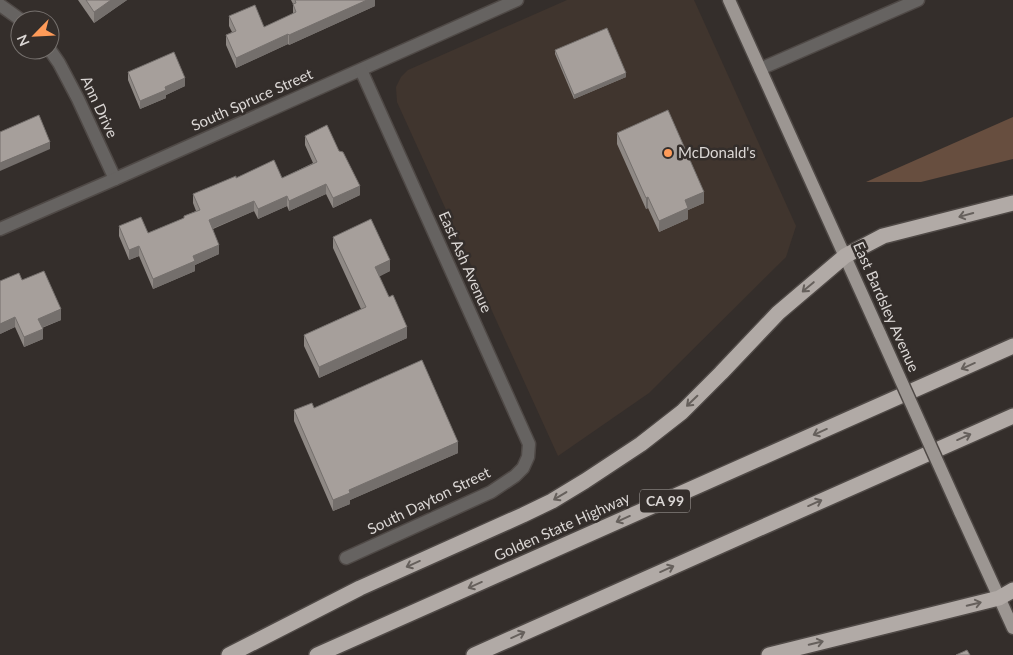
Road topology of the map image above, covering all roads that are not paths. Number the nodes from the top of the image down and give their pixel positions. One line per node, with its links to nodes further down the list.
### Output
1 (517, 0): 8 (street, South Spruce Street)
2 (729, 0): 7 (main road, East Bardsley Avenue)
3 (918, 0): 7 (street)
4 (0, 4): 5 (street)
5 (10, 12)
6 (58, 60): 9 (street, Ann Drive)
7 (760, 69): 12 (main road, East Bardsley Avenue)
8 (361, 70): 9 (street, South Spruce Street); 15 (street, East Ash Avenue)
9 (115, 180): 11 (street, South Spruce Street)
10 (1013, 203): 12 (highway, one-way to 12)
11 (0, 229)
12 (845, 256): 18 (main road, East Bardsley Avenue, bridge); 20 (highway, one-way to 20)
13 (1013, 346): 21 (highway, Golden State Highway / CA 99, one-way to 21)
14 (1013, 416): 22 (highway, one-way to 14)
15 (523, 468): 16 (street, South Dayton Street)
16 (346, 558)
17 (1013, 590): 18 (highway)
18 (999, 598): 19 (main road, East Bardsley Avenue); 23 (highway, one-way to 18)
19 (1013, 628)
20 (229, 655)
21 (317, 655)
22 (474, 655)
23 (769, 655)

